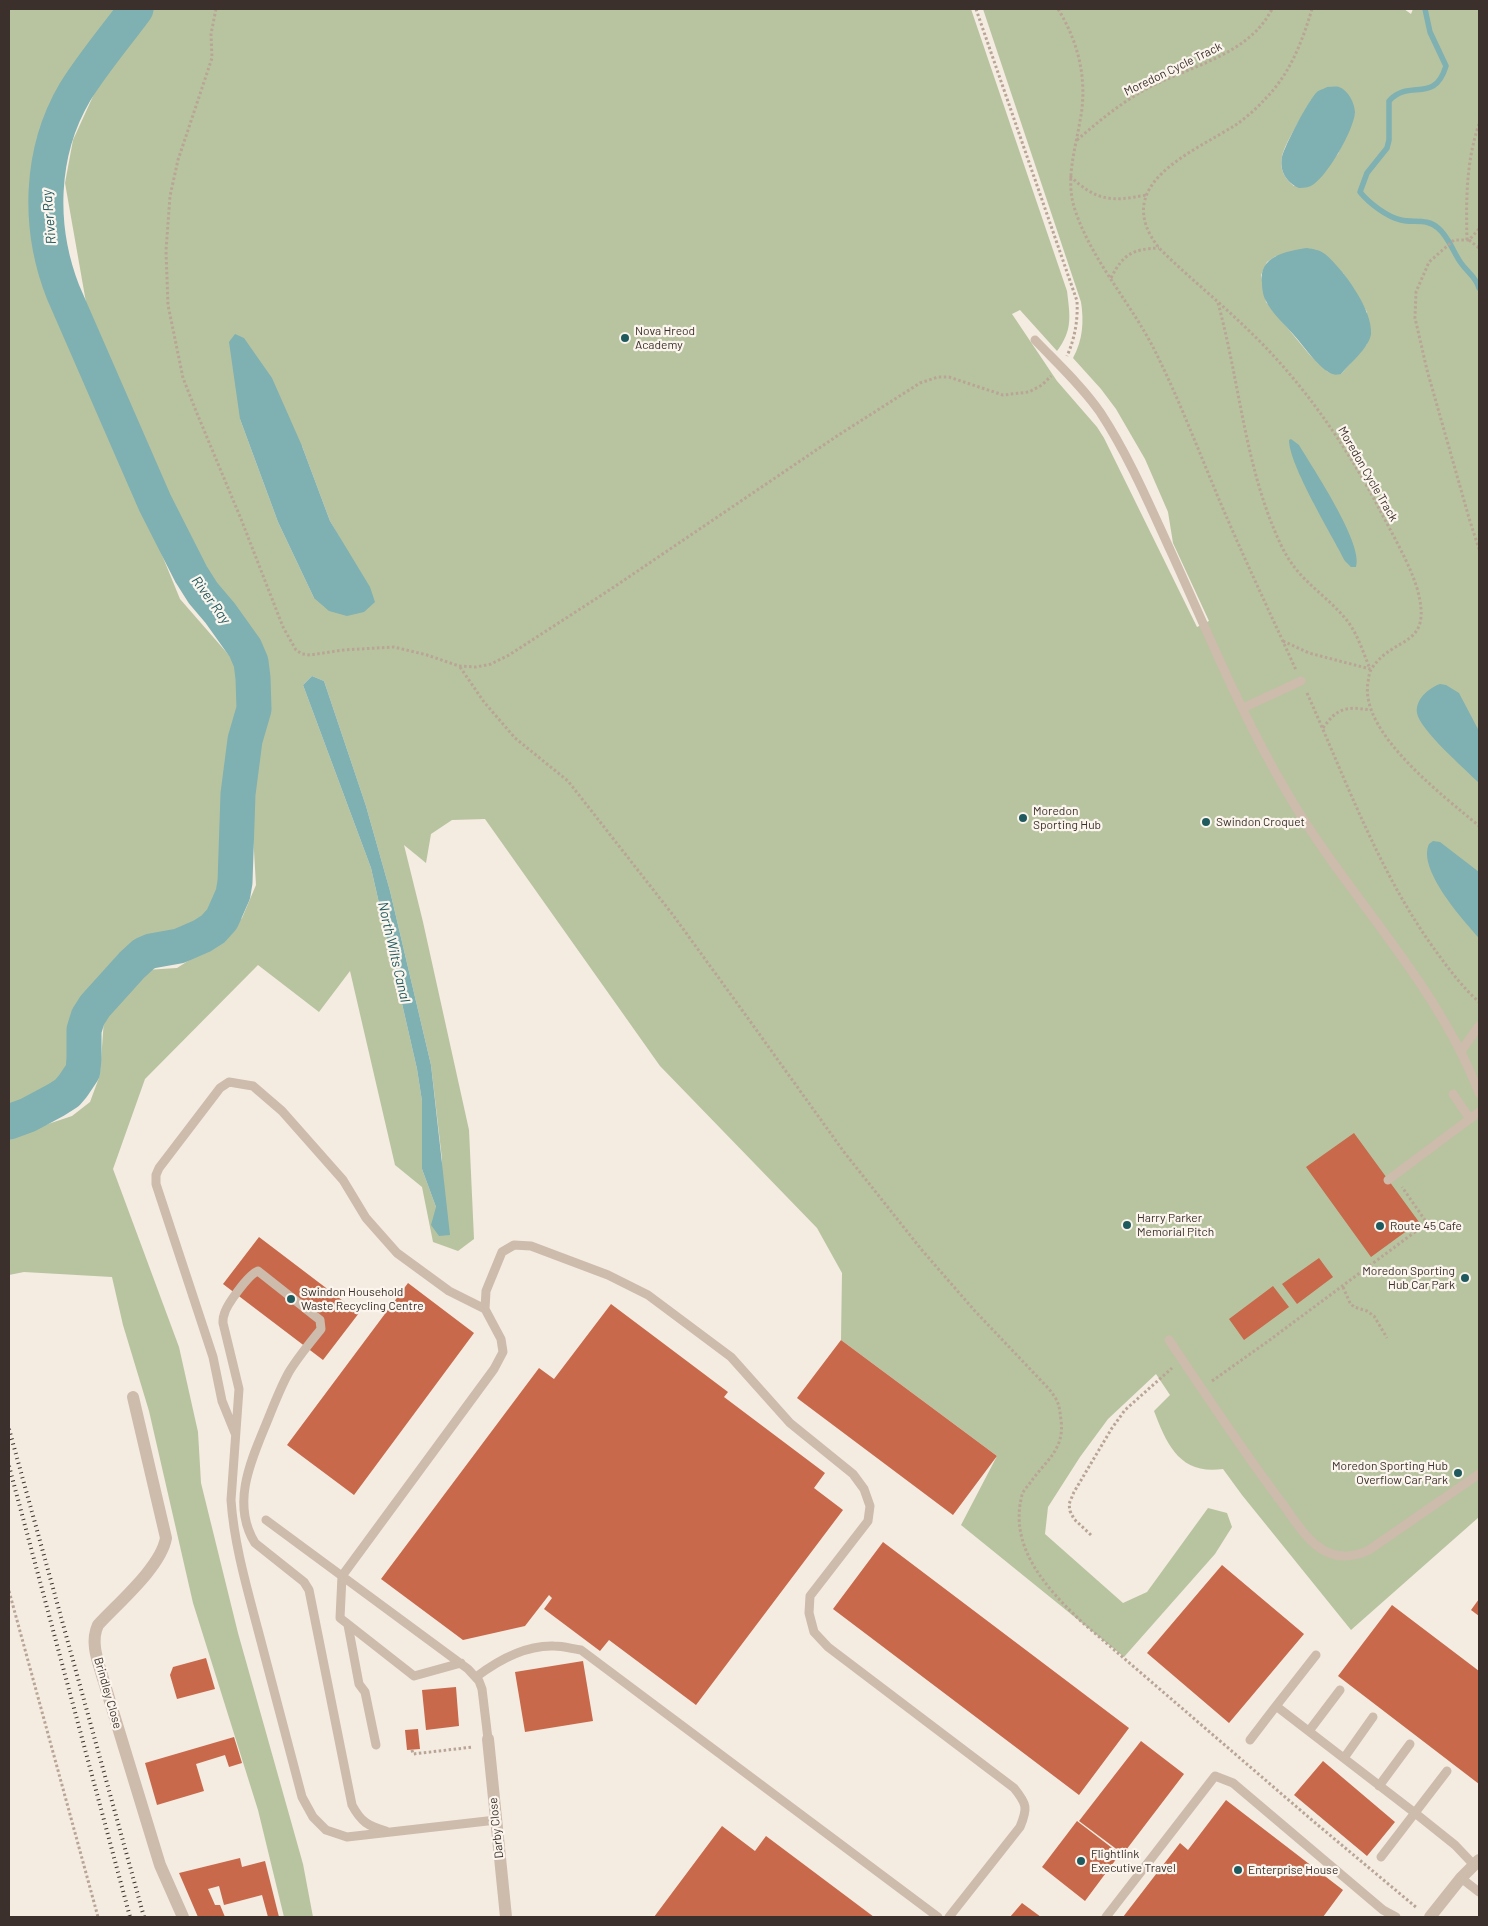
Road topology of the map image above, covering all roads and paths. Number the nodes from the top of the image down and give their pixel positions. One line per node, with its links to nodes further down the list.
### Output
1 (216, 9): 20 (path)
2 (976, 9): 17 (path)
3 (1058, 9): 7 (path)
4 (1272, 9): 7 (path, Moredon Cycle Track)
5 (1312, 9): 9 (path)
6 (1479, 124): 11 (path)
7 (1076, 140): 8 (path)
8 (1070, 176): 9 (path); 14 (path)
9 (1146, 195): 12 (path, Moredon Cycle Track)
10 (1479, 228): 11 (path)
11 (1468, 240): 13 (path); 18 (path)
12 (1160, 248): 14 (path); 15 (path, Moredon Cycle Track)
13 (1479, 248)
14 (1111, 278): 19 (path)
15 (1218, 302): 21 (path); 21 (path, Moredon Cycle Track)
16 (1035, 340): 17 (lane)
17 (1060, 367): 20 (path); 23 (lane)
18 (1479, 549)
19 (1282, 640): 21 (path); 22 (path)
20 (459, 666): 72 (path)
21 (1370, 669): 24 (path)
22 (1301, 681): 23 (lane); 25 (path)
23 (1243, 708): 29 (lane)
24 (1370, 710): 25 (path); 26 (path)
25 (1323, 729): 27 (path)
26 (1479, 826)
27 (1479, 1002)
28 (1479, 1026): 29 (lane)
29 (1461, 1050): 30 (lane)
30 (1479, 1093)
31 (1453, 1094): 33 (lane)
32 (1479, 1112): 33 (lane)
33 (1470, 1119): 34 (lane)
34 (1391, 1178): 35 (path)
35 (1342, 1286): 37 (path); 40 (path)
36 (485, 1309): 42 (lane); 46 (lane); 78 (lane)
37 (1387, 1338)
38 (1169, 1340): 39 (lane)
39 (1182, 1360): 40 (lane); 45 (path)
40 (1201, 1389): 43 (lane)
41 (133, 1397): 75 (street, Brindley Close)
42 (236, 1436): 67 (lane); 67 (lane)
43 (1479, 1474)
44 (266, 1520): 46 (lane)
45 (1091, 1535)
46 (342, 1576): 48 (lane); 50 (lane)
47 (9, 1591): 74 (path)
48 (348, 1625): 50 (lane); 59 (lane)
49 (1316, 1655): 53 (lane)
50 (461, 1663): 51 (lane)
51 (476, 1677): 56 (lane); 77 (lane)
52 (1340, 1690): 55 (lane)
53 (1276, 1706): 55 (lane); 57 (lane)
54 (1373, 1717): 62 (lane)
55 (1309, 1732): 62 (lane)
56 (488, 1739): 66 (street, Darby Close)
57 (1250, 1740)
58 (1410, 1744): 64 (lane)
59 (376, 1745)
60 (412, 1750): 61 (path)
61 (474, 1750)
62 (1344, 1758): 64 (lane)
63 (1447, 1771): 65 (lane)
64 (1379, 1786): 65 (lane)
65 (1415, 1813): 68 (lane); 69 (lane)
66 (496, 1820): 67 (lane); 76 (street, Darby Close)
67 (386, 1831)
68 (1381, 1857)
69 (1477, 1863): 70 (street)
70 (1461, 1878): 71 (lane); 81 (street)
71 (1479, 1892)
72 (1419, 1909)
73 (1380, 1913): 79 (lane); 80 (lane)
74 (98, 1917)
75 (182, 1917)
76 (506, 1917)
77 (938, 1917)
78 (949, 1917)
79 (1106, 1917)
80 (1396, 1917)
81 (1430, 1917)

